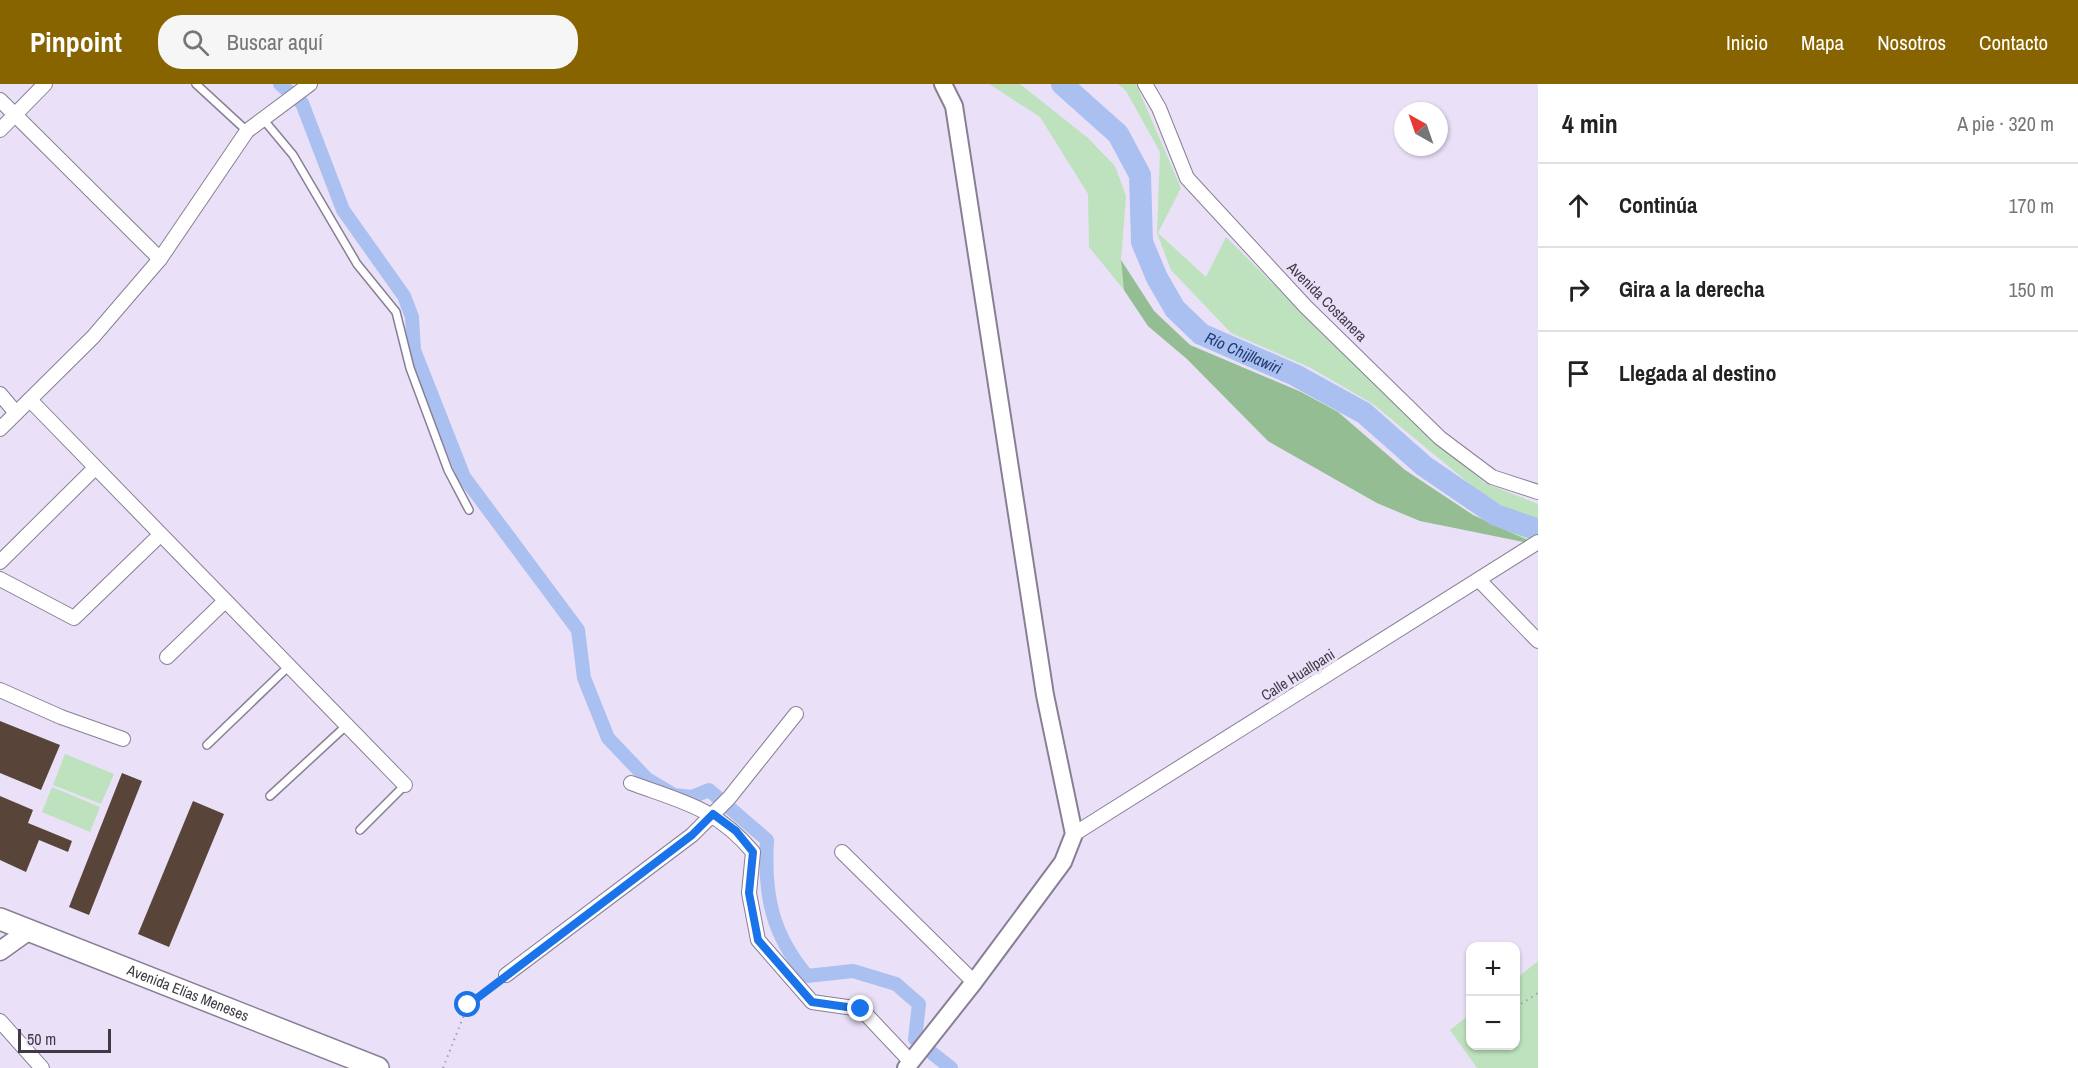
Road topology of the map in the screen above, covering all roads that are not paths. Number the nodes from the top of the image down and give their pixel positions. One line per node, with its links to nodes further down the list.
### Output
1 (45, 84): 7 (street)
2 (196, 84): 10 (lane)
3 (310, 84): 8 (street)
4 (943, 84): 38 (street)
5 (1145, 84): 17 (street, Avenida Costanera)
6 (0, 100): 7 (street)
7 (15, 114): 9 (street); 11 (street)
8 (267, 115): 10 (street); 18 (lane)
9 (0, 130)
10 (247, 131): 11 (street)
11 (160, 259): 13 (street)
12 (0, 394): 14 (street)
13 (30, 400): 14 (street); 16 (street)
14 (16, 413): 15 (street)
15 (0, 429)
16 (95, 468): 19 (street); 21 (street)
17 (1538, 492)
18 (469, 510)
19 (160, 535): 22 (street); 24 (street)
20 (1536, 543): 23 (street, Calle Huallpani)
21 (0, 562)
22 (0, 579)
23 (1479, 580): 25 (street); 38 (street, Calle Huallpani)
24 (225, 601): 26 (street); 27 (street)
25 (1538, 641)
26 (167, 657)
27 (289, 666): 30 (street); 32 (lane)
28 (0, 690): 31 (street)
29 (796, 714): 36 (street)
30 (347, 725): 34 (street); 35 (lane)
31 (123, 739)
32 (207, 745)
33 (631, 783): 36 (street)
34 (405, 785): 37 (lane)
35 (270, 796)
36 (721, 807): 43 (street); 46 (street)
37 (360, 830)
38 (1074, 834): 44 (street)
39 (842, 852): 44 (street)
40 (0, 919): 41 (main road, Avenida Elías Meneses)
41 (28, 931): 42 (main road); 48 (main road, Avenida Elías Meneses)
42 (0, 951)
43 (506, 975)
44 (974, 982): 46 (street)
45 (0, 1021): 47 (street)
46 (908, 1065)
47 (42, 1068)
48 (378, 1068)

